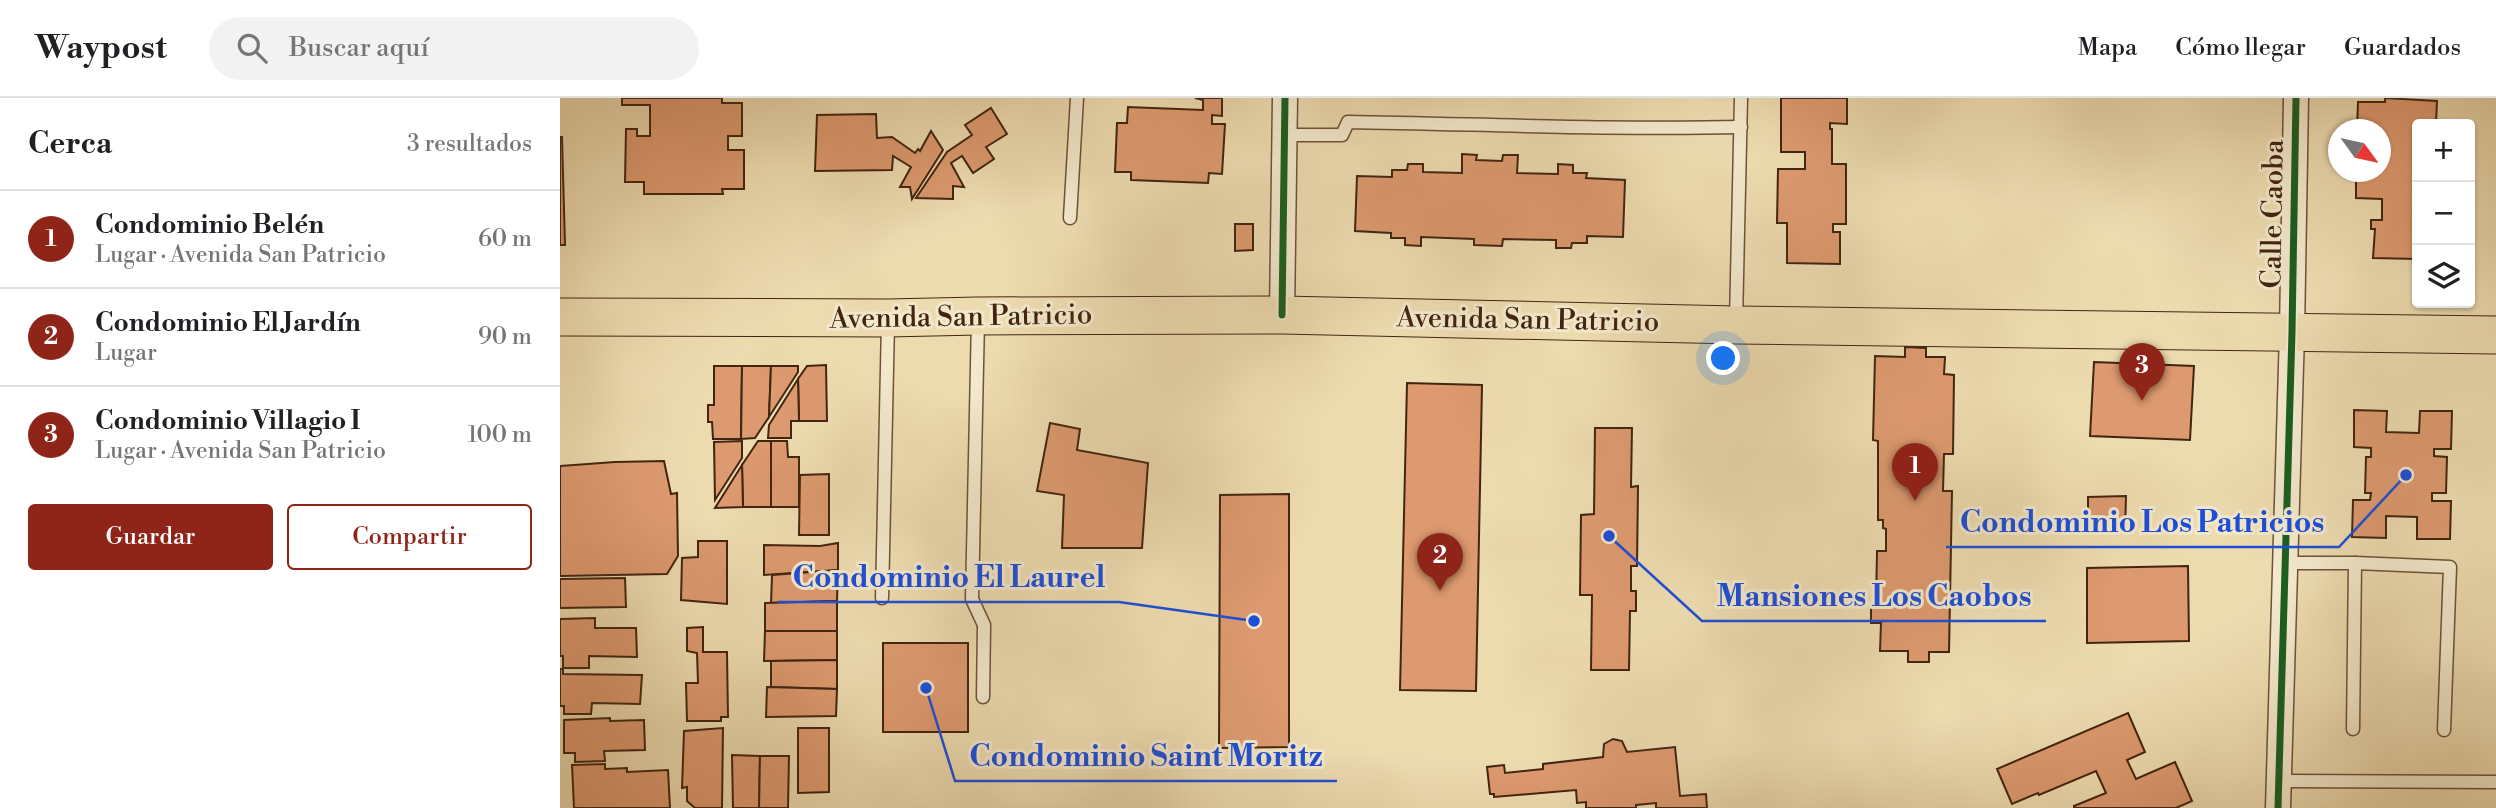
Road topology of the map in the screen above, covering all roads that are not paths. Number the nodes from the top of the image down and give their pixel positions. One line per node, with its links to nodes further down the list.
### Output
1 (1077, 98): 7 (lane)
2 (1285, 98): 6 (street)
3 (1741, 98): 5 (lane)
4 (2296, 98): 13 (street, Calle Caoba)
5 (1741, 127): 6 (lane); 12 (lane)
6 (1285, 135): 8 (street)
7 (1070, 218)
8 (1282, 315): 9 (main road, Avenida San Patricio); 12 (main road, Avenida San Patricio)
9 (978, 316): 11 (main road, Avenida San Patricio); 18 (lane)
10 (560, 317): 11 (main road, Avenida San Patricio)
11 (888, 318): 17 (lane)
12 (1736, 326): 13 (main road, Avenida San Patricio)
13 (2291, 332): 14 (main road, Avenida San Patricio); 15 (street, Calle Caoba)
14 (2496, 335)
15 (2285, 563): 16 (lane); 21 (street, Calle Caoba)
16 (2355, 563): 19 (lane); 20 (lane)
17 (883, 598)
18 (984, 697)
19 (2353, 729)
20 (2444, 730)
21 (2279, 781): 22 (lane); 23 (street, Calle Caoba)
22 (2496, 782)
23 (2278, 808)

